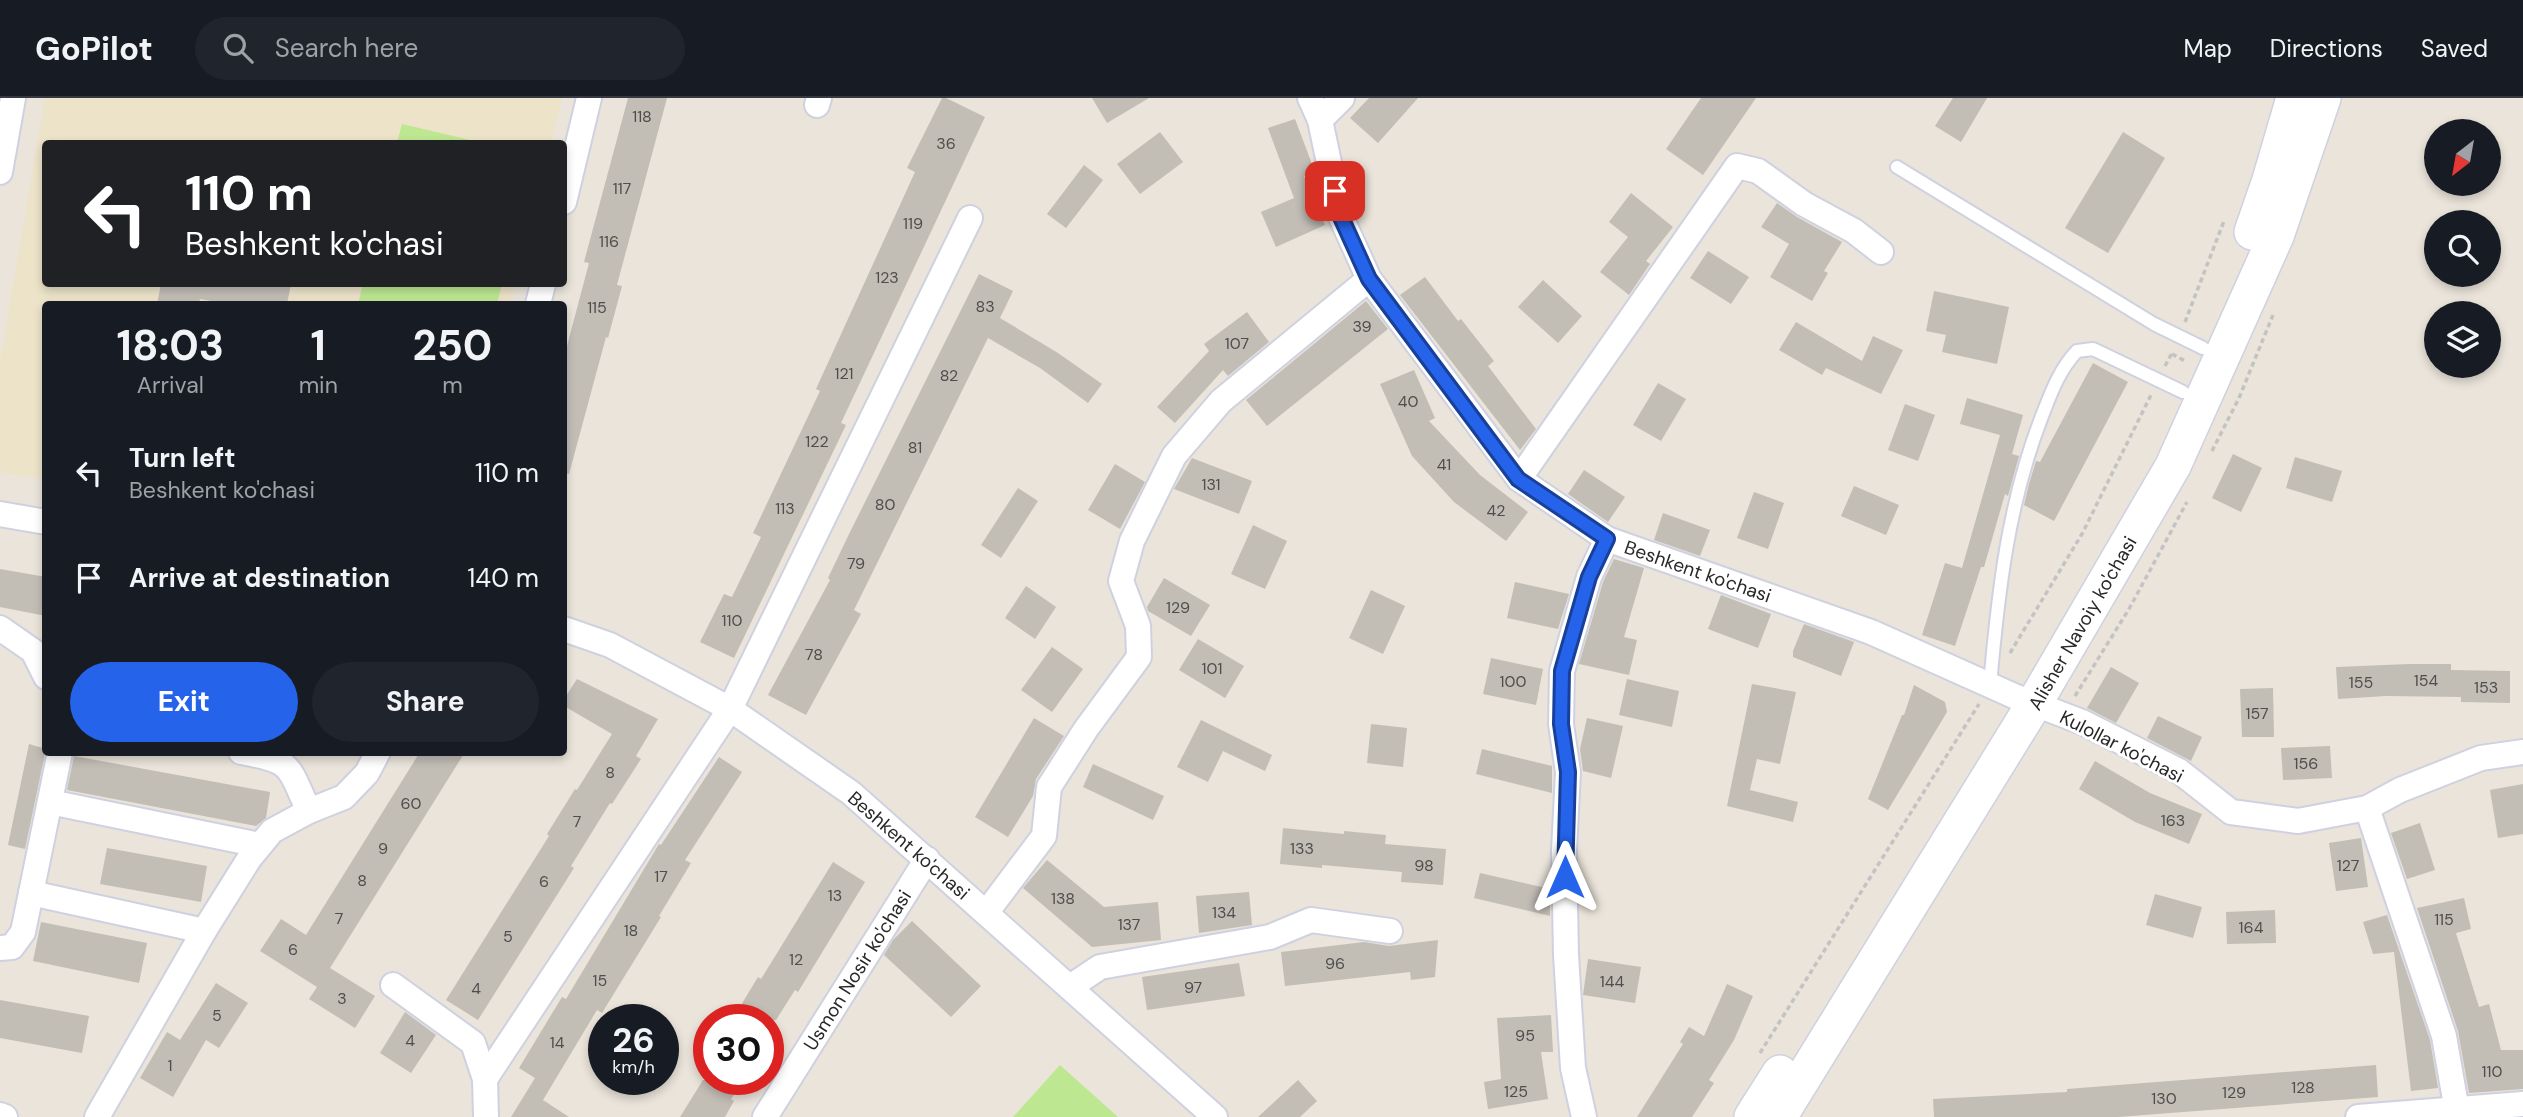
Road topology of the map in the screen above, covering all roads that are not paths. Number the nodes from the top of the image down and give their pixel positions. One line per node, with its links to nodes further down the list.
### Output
1 (13, 98): 8 (street)
2 (589, 98): 10 (street)
3 (1342, 98): 6 (street)
4 (2294, 98): 9 (main road, Alisher Navoiy ko'chasi)
5 (2323, 98): 9 (main road, Alisher Navoiy ko'chasi)
6 (1315, 109): 13 (street, Beshkent ko'chasi)
7 (1897, 167): 14 (lane)
8 (0, 172)
9 (2284, 177): 14 (main road, Alisher Navoiy ko'chasi); 22 (main road, Alisher Navoiy ko'chasi)
10 (567, 190)
11 (970, 218): 23 (street)
12 (1881, 252): 15 (street)
13 (1369, 279): 15 (street, Beshkent ko'chasi); 34 (street)
14 (2180, 362): 22 (main road, Alisher Navoiy ko'chasi); 22 (lane)
15 (1518, 479): 18 (street, Beshkent ko'chasi)
16 (0, 514): 17 (street)
17 (42, 521)
18 (1607, 539): 22 (street, Beshkent ko'chasi); 49 (street)
19 (0, 628): 21 (street)
20 (567, 630): 23 (street, Beshkent ko'chasi)
21 (42, 669)
22 (2013, 695): 29 (street, Kulollar ko'chasi); 50 (main road, Alisher Navoiy ko'chasi); 51 (main road, Alisher Navoiy ko'chasi)
23 (730, 709): 32 (street, Beshkent ko'chasi); 40 (street)
24 (2523, 752): 29 (street, Kulollar ko'chasi)
25 (59, 756): 28 (street)
26 (262, 756): 30 (street)
27 (376, 756): 30 (street)
28 (50, 802): 31 (street); 33 (street)
29 (2367, 808): 42 (street)
30 (309, 811): 31 (street)
31 (260, 845): 35 (street)
32 (927, 859): 34 (street, Beshkent ko'chasi); 47 (street, Usmon Nosir ko'chasi)
33 (31, 893): 35 (street); 37 (street)
34 (986, 914): 39 (street, Beshkent ko'chasi)
35 (204, 931): 45 (street)
36 (1390, 931): 39 (street)
37 (0, 948)
38 (393, 985): 40 (street)
39 (1070, 987): 48 (street, Beshkent ko'chasi)
40 (485, 1079): 46 (street)
41 (2523, 1104): 42 (street)
42 (2458, 1113): 52 (street)
43 (0, 1115): 44 (street)
44 (5, 1117)
45 (97, 1117)
46 (486, 1117)
47 (765, 1117)
48 (1215, 1117)
49 (1584, 1117)
50 (1752, 1117)
51 (1779, 1117)
52 (2358, 1117)

